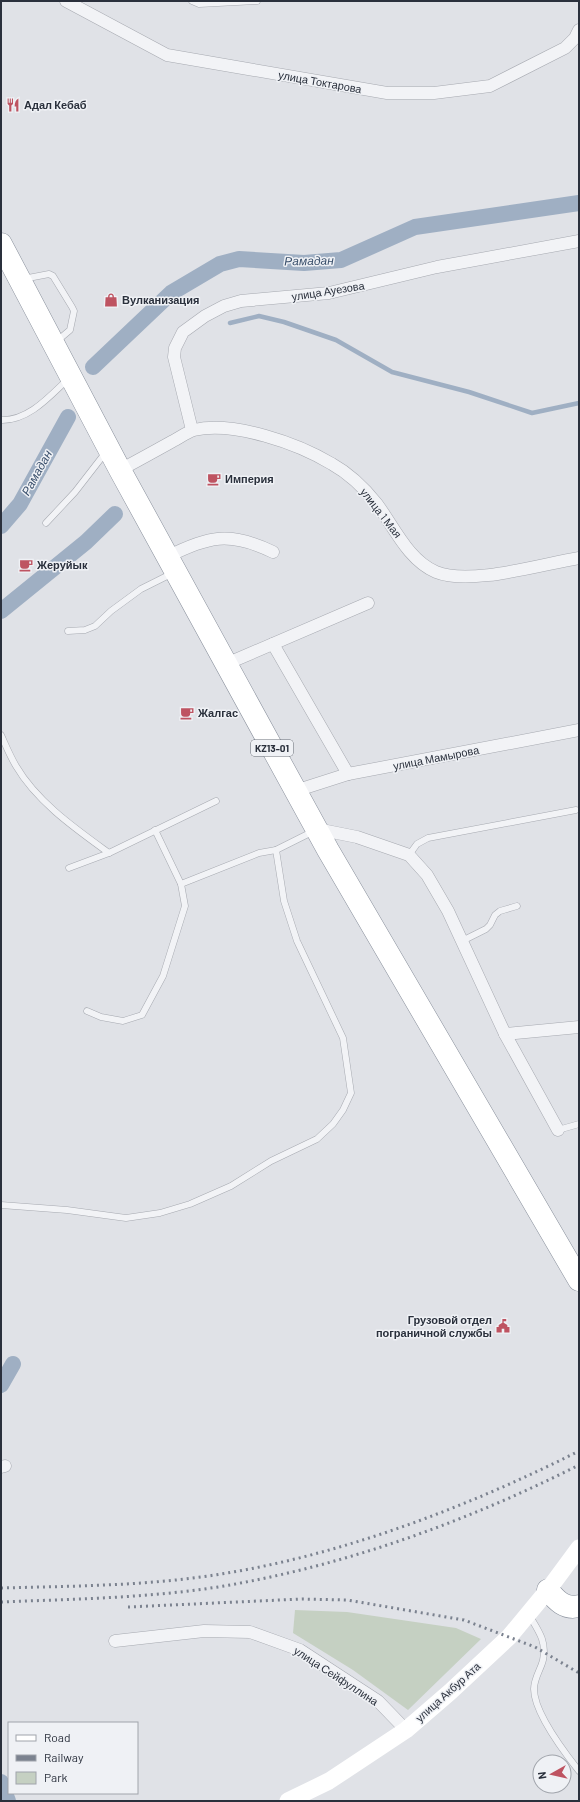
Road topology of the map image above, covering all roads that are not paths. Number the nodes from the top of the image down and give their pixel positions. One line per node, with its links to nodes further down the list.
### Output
1 (66, 1): 4 (street, улица Токтарова)
2 (192, 1): 3 (lane)
3 (257, 1)
4 (578, 36)
5 (579, 242): 11 (street, улица Ауезова)
6 (1, 244): 7 (highway, KZ13-01)
7 (19, 279): 8 (highway, KZ13-01); 8 (lane)
8 (52, 344): 9 (highway, KZ13-01)
9 (70, 377): 10 (lane); 12 (highway, KZ13-01)
10 (1, 420)
11 (192, 430): 13 (street, улица 1 Мая); 16 (street, улица 1 Мая)
12 (108, 449): 13 (highway, KZ13-01); 14 (lane)
13 (120, 470): 17 (highway, KZ13-01)
14 (46, 523)
15 (273, 552): 17 (street)
16 (579, 558)
17 (171, 564): 19 (lane); 21 (highway, KZ13-01)
18 (368, 603): 20 (street)
19 (68, 631)
20 (273, 644): 21 (street); 24 (street)
21 (226, 664): 25 (highway, KZ13-01)
22 (579, 730): 24 (street, улица Мамырова)
23 (1, 735): 31 (lane)
24 (348, 774): 25 (street, улица Мамырова)
25 (295, 791): 28 (highway, KZ13-01)
26 (216, 802): 29 (lane)
27 (576, 810): 32 (lane)
28 (317, 829): 30 (lane); 32 (street); 43 (highway, KZ13-01)
29 (155, 830): 31 (lane); 34 (lane)
30 (276, 850): 34 (lane); 42 (lane)
31 (109, 853): 33 (lane)
32 (409, 855): 36 (street)
33 (69, 868)
34 (180, 884): 37 (lane)
35 (517, 906): 36 (lane)
36 (462, 941): 39 (street)
37 (87, 1011)
38 (579, 1027): 39 (street)
39 (505, 1034): 41 (street)
40 (579, 1124): 41 (lane)
41 (558, 1130)
42 (1, 1205)
43 (579, 1280)
44 (579, 1548): 45 (main road, улица Акбур Ата)
45 (548, 1590): 46 (highway); 47 (main road, улица Акбур Ата)
46 (579, 1606)
47 (528, 1613): 49 (main road, улица Акбур Ата); 50 (lane)
48 (115, 1642): 49 (street, улица Сейфуллина)
49 (406, 1730): 51 (main road, улица Акбур Ата)
50 (579, 1771)
51 (288, 1801)

